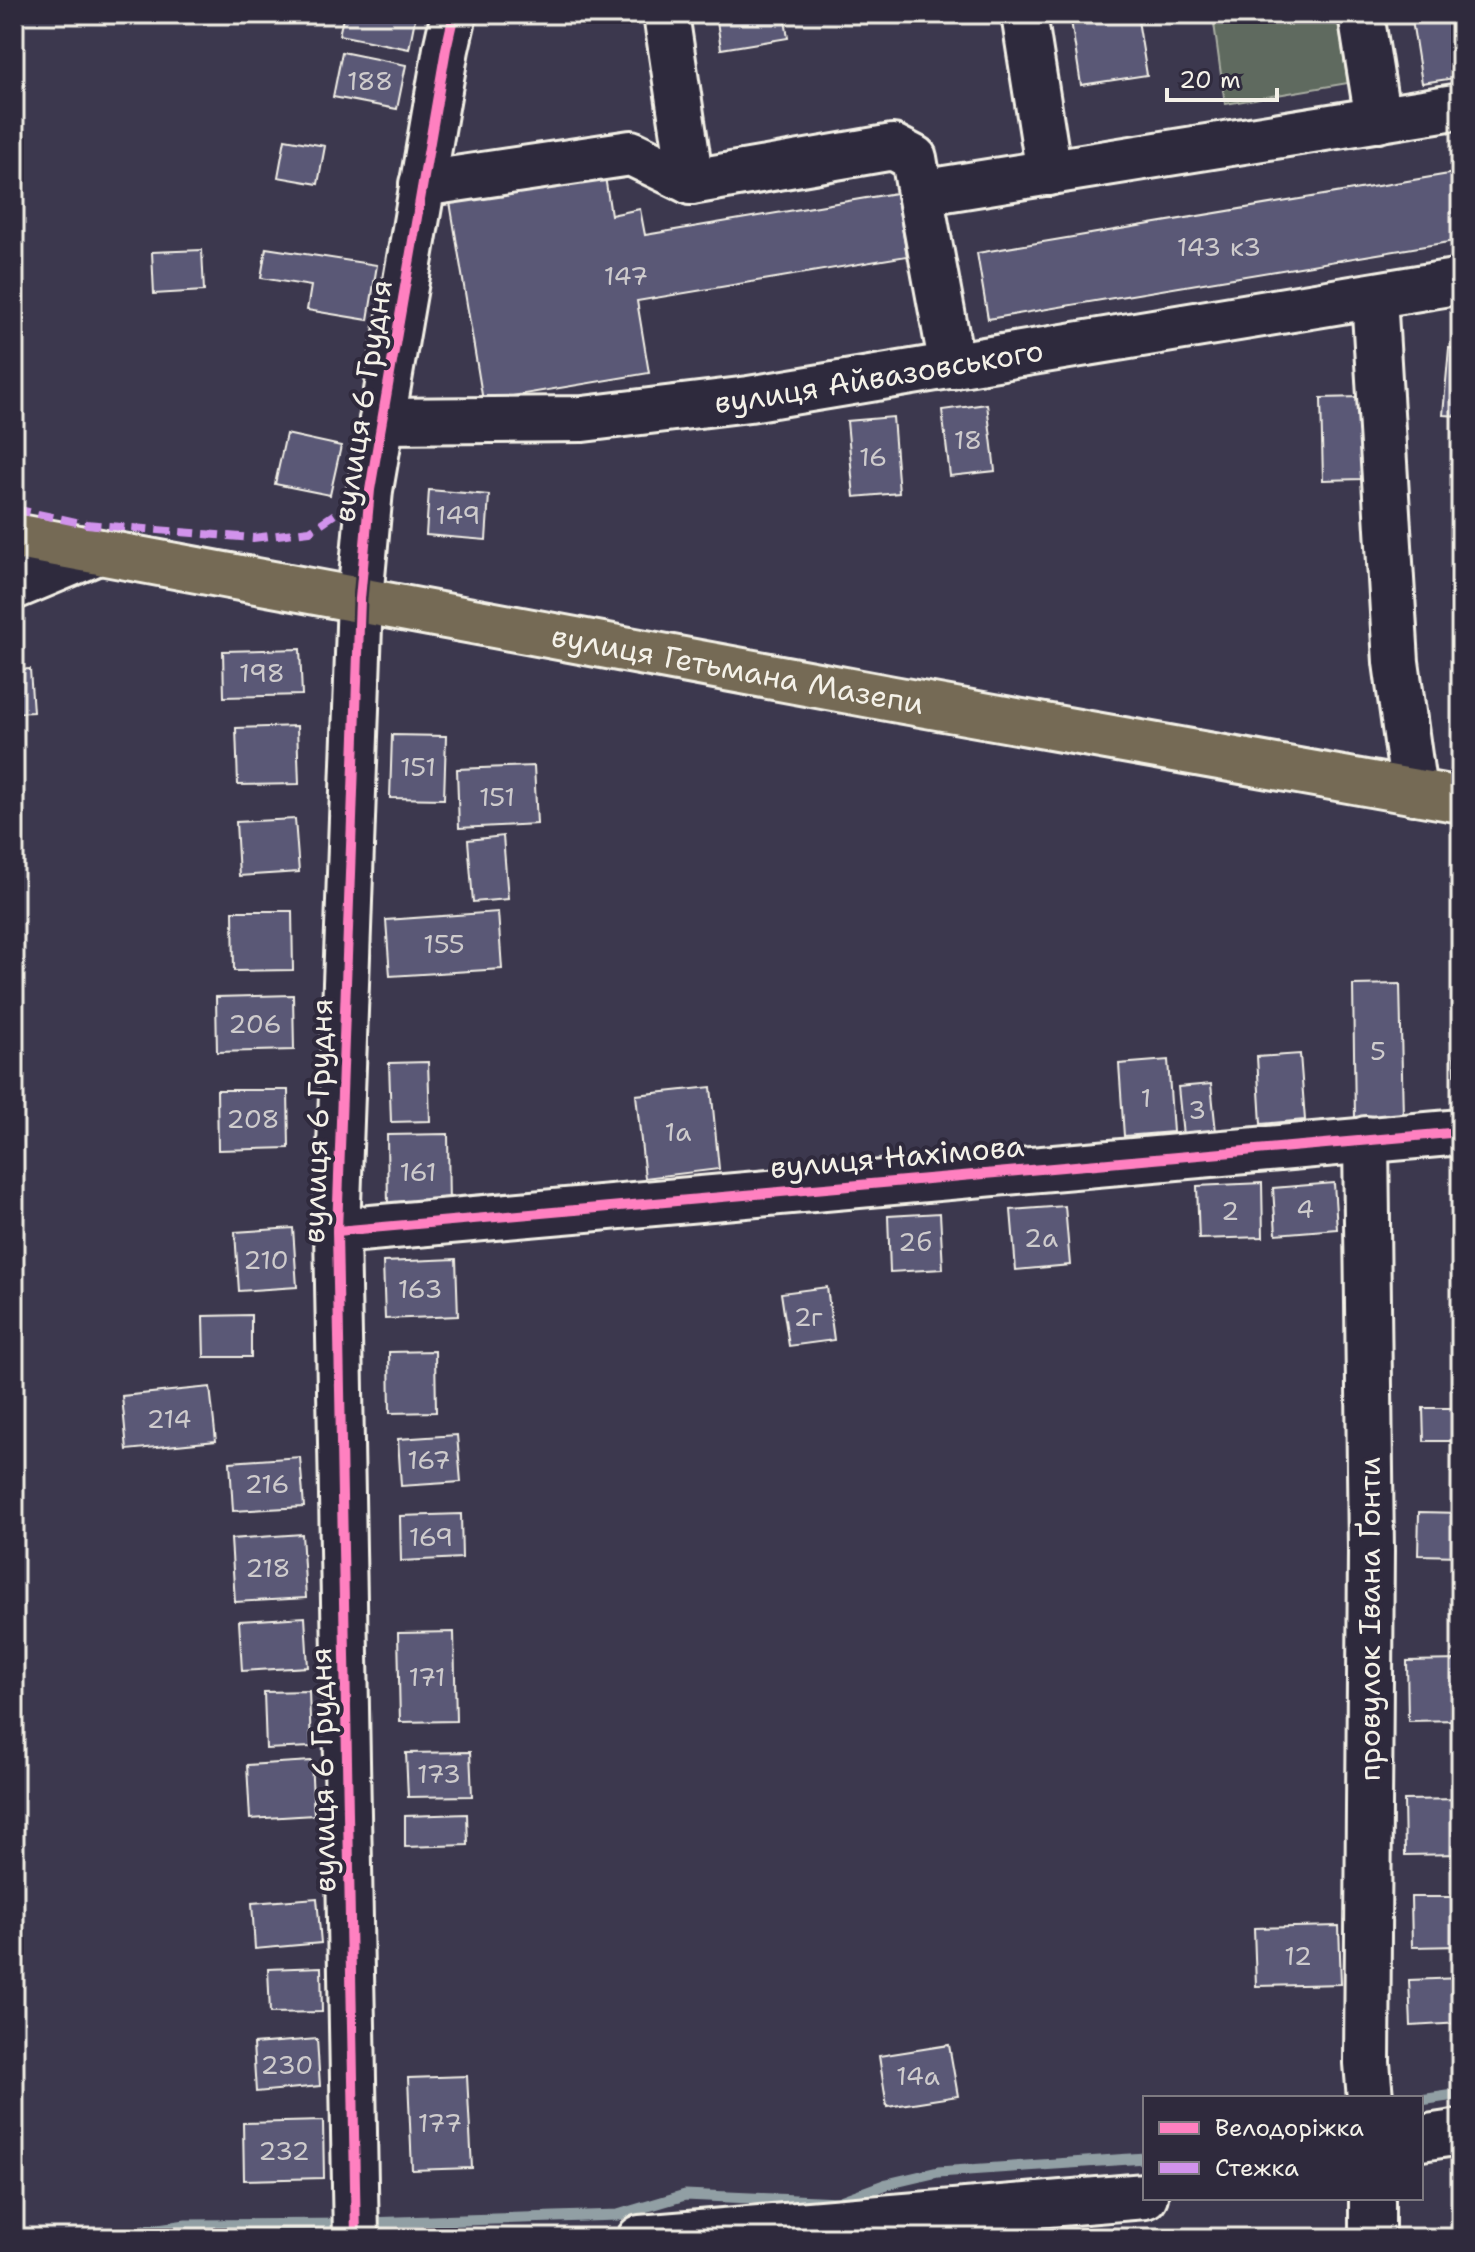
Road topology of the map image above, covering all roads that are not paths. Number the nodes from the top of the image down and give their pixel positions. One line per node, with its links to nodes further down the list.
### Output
1 (454, 14): 9 (street, вулиця 6 Грудня)
2 (666, 14): 8 (street)
3 (1024, 14): 7 (street)
4 (1361, 14): 6 (street)
5 (1461, 106): 6 (street)
6 (1378, 120): 7 (street)
7 (1049, 173): 10 (street)
8 (691, 182): 9 (street); 10 (street)
9 (422, 184): 14 (street, вулиця 6 Грудня)
10 (920, 193): 13 (street)
11 (1461, 281): 12 (street, вулиця Айвазовського)
12 (1374, 296): 13 (street, вулиця Айвазовського); 19 (street)
13 (952, 366): 14 (street, вулиця Айвазовського)
14 (382, 421): 18 (street, вулиця 6 Грудня)
15 (14, 536): 16 (highway, вулиця Гетьмана Мазепи)
16 (98, 552): 17 (street); 18 (highway, вулиця Гетьмана Мазепи)
17 (14, 587)
18 (360, 599): 19 (highway, вулиця Гетьмана Мазепи); 23 (street, вулиця 6 Грудня)
19 (1414, 792): 20 (highway, вулиця Гетьмана Мазепи)
20 (1461, 800)
21 (1461, 1132): 22 (street, вулиця Нахімова)
22 (1366, 1139): 23 (street, вулиця Нахімова); 24 (street, провулок Івана Ґонти)
23 (337, 1231): 29 (street, вулиця 6 Грудня)
24 (1369, 2081)
25 (1461, 2132): 26 (street)
26 (1423, 2138)
27 (1143, 2196): 30 (street)
28 (1372, 2200): 31 (street)
29 (356, 2238)
30 (640, 2238)
31 (1372, 2238)

